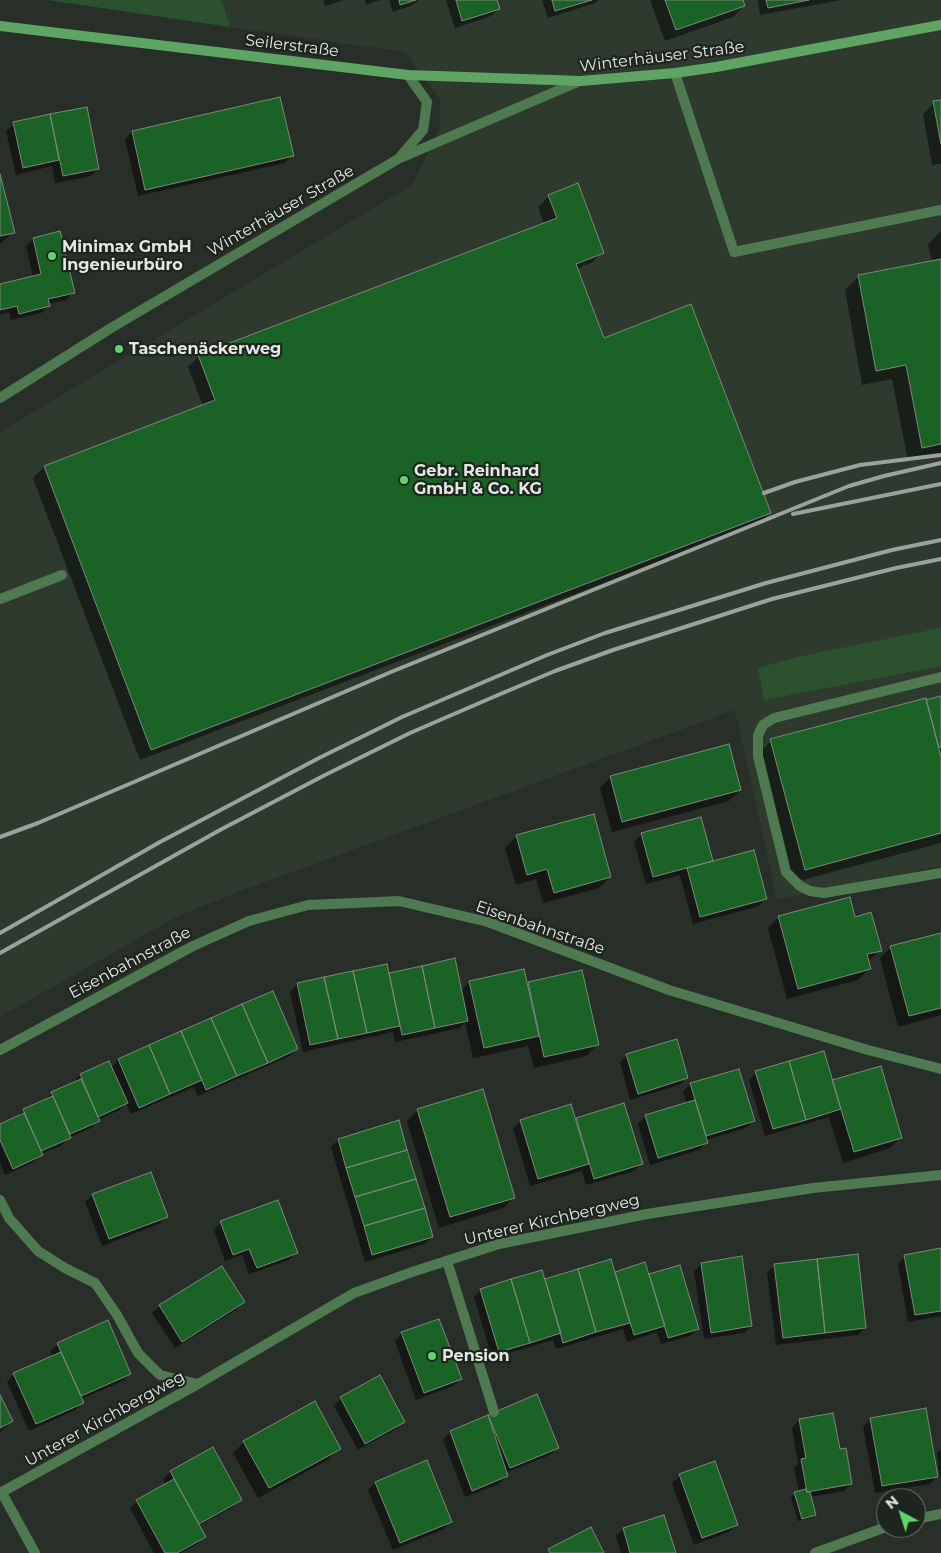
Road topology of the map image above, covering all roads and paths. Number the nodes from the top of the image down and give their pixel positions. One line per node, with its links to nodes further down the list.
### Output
1 (941, 25): 3 (main road, Winterhäuser Straße)
2 (0, 26): 4 (main road, Seilerstraße)
3 (675, 73): 5 (main road, Winterhäuser Straße); 7 (street)
4 (408, 75): 5 (main road, Seilerstraße); 6 (street, Winterhäuser Straße)
5 (581, 80): 6 (street, Winterhäuser Straße)
6 (398, 159): 8 (street, Winterhäuser Straße)
7 (941, 210)
8 (0, 398)
9 (62, 575): 10 (street)
10 (0, 599)
11 (941, 677): 12 (street)
12 (941, 872)
13 (0, 1050): 14 (street, Eisenbahnstraße)
14 (941, 1069)
15 (941, 1175): 17 (street, Unterer Kirchbergweg)
16 (0, 1200): 18 (street, Unterer Kirchbergweg)
17 (447, 1261): 18 (street, Unterer Kirchbergweg); 19 (street)
18 (198, 1384): 20 (street, Unterer Kirchbergweg)
19 (494, 1412)
20 (1, 1493): 24 (street)
21 (941, 1514): 22 (street)
22 (926, 1517)
23 (876, 1531): 25 (street)
24 (35, 1553)
25 (815, 1553)

